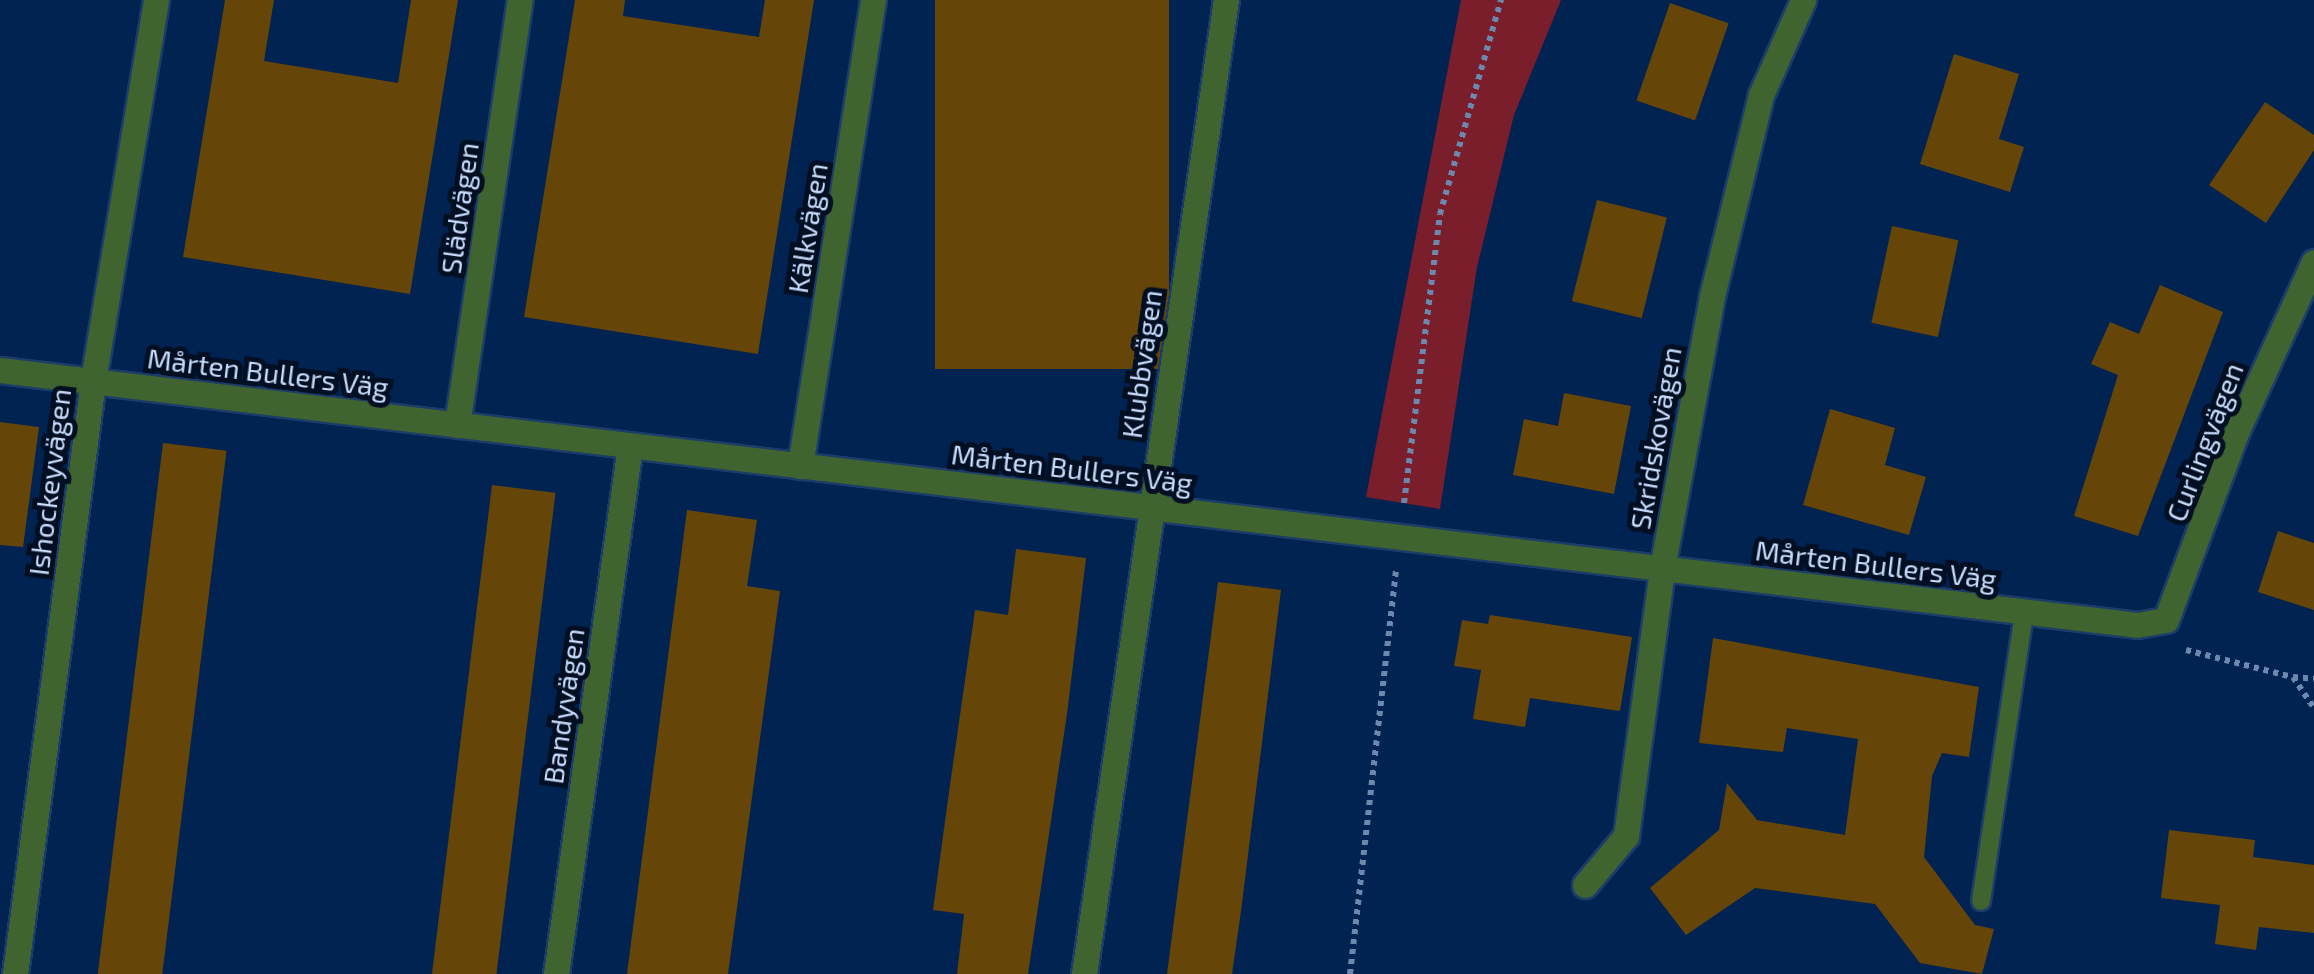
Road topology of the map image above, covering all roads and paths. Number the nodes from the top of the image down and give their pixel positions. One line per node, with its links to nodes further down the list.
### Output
1 (156, 0): 9 (street, Ishockeyvägen)
2 (520, 0): 10 (street, Slädvägen)
3 (874, 0): 12 (street, Kälkvägen)
4 (1226, 0): 13 (street, Klubbvägen)
5 (1501, 0): 14 (path)
6 (1804, 0): 15 (street, Skridskovägen)
7 (2314, 262): 17 (street, Curlingvägen)
8 (0, 370): 9 (street, Mårten Bullers Väg)
9 (93, 381): 10 (street, Mårten Bullers Väg); 23 (street, Ishockeyvägen)
10 (457, 424): 11 (street, Mårten Bullers Väg)
11 (630, 446): 12 (street, Mårten Bullers Väg); 24 (street, Bandyvägen)
12 (800, 466): 13 (street, Mårten Bullers Väg)
13 (1150, 507): 14 (street, Mårten Bullers Väg); 25 (street, Klubbvägen)
14 (1400, 538): 15 (street, Mårten Bullers Väg); 26 (path)
15 (1662, 569): 16 (street, Mårten Bullers Väg); 21 (street, Skridskovägen)
16 (2024, 612): 17 (street, Mårten Bullers Väg); 22 (lane)
17 (2166, 620): 18 (path)
18 (2293, 676): 19 (path); 20 (path)
19 (2314, 679)
20 (2314, 708)
21 (1584, 885)
22 (1980, 901)
23 (15, 974)
24 (556, 974)
25 (1084, 974)
26 (1350, 974)

